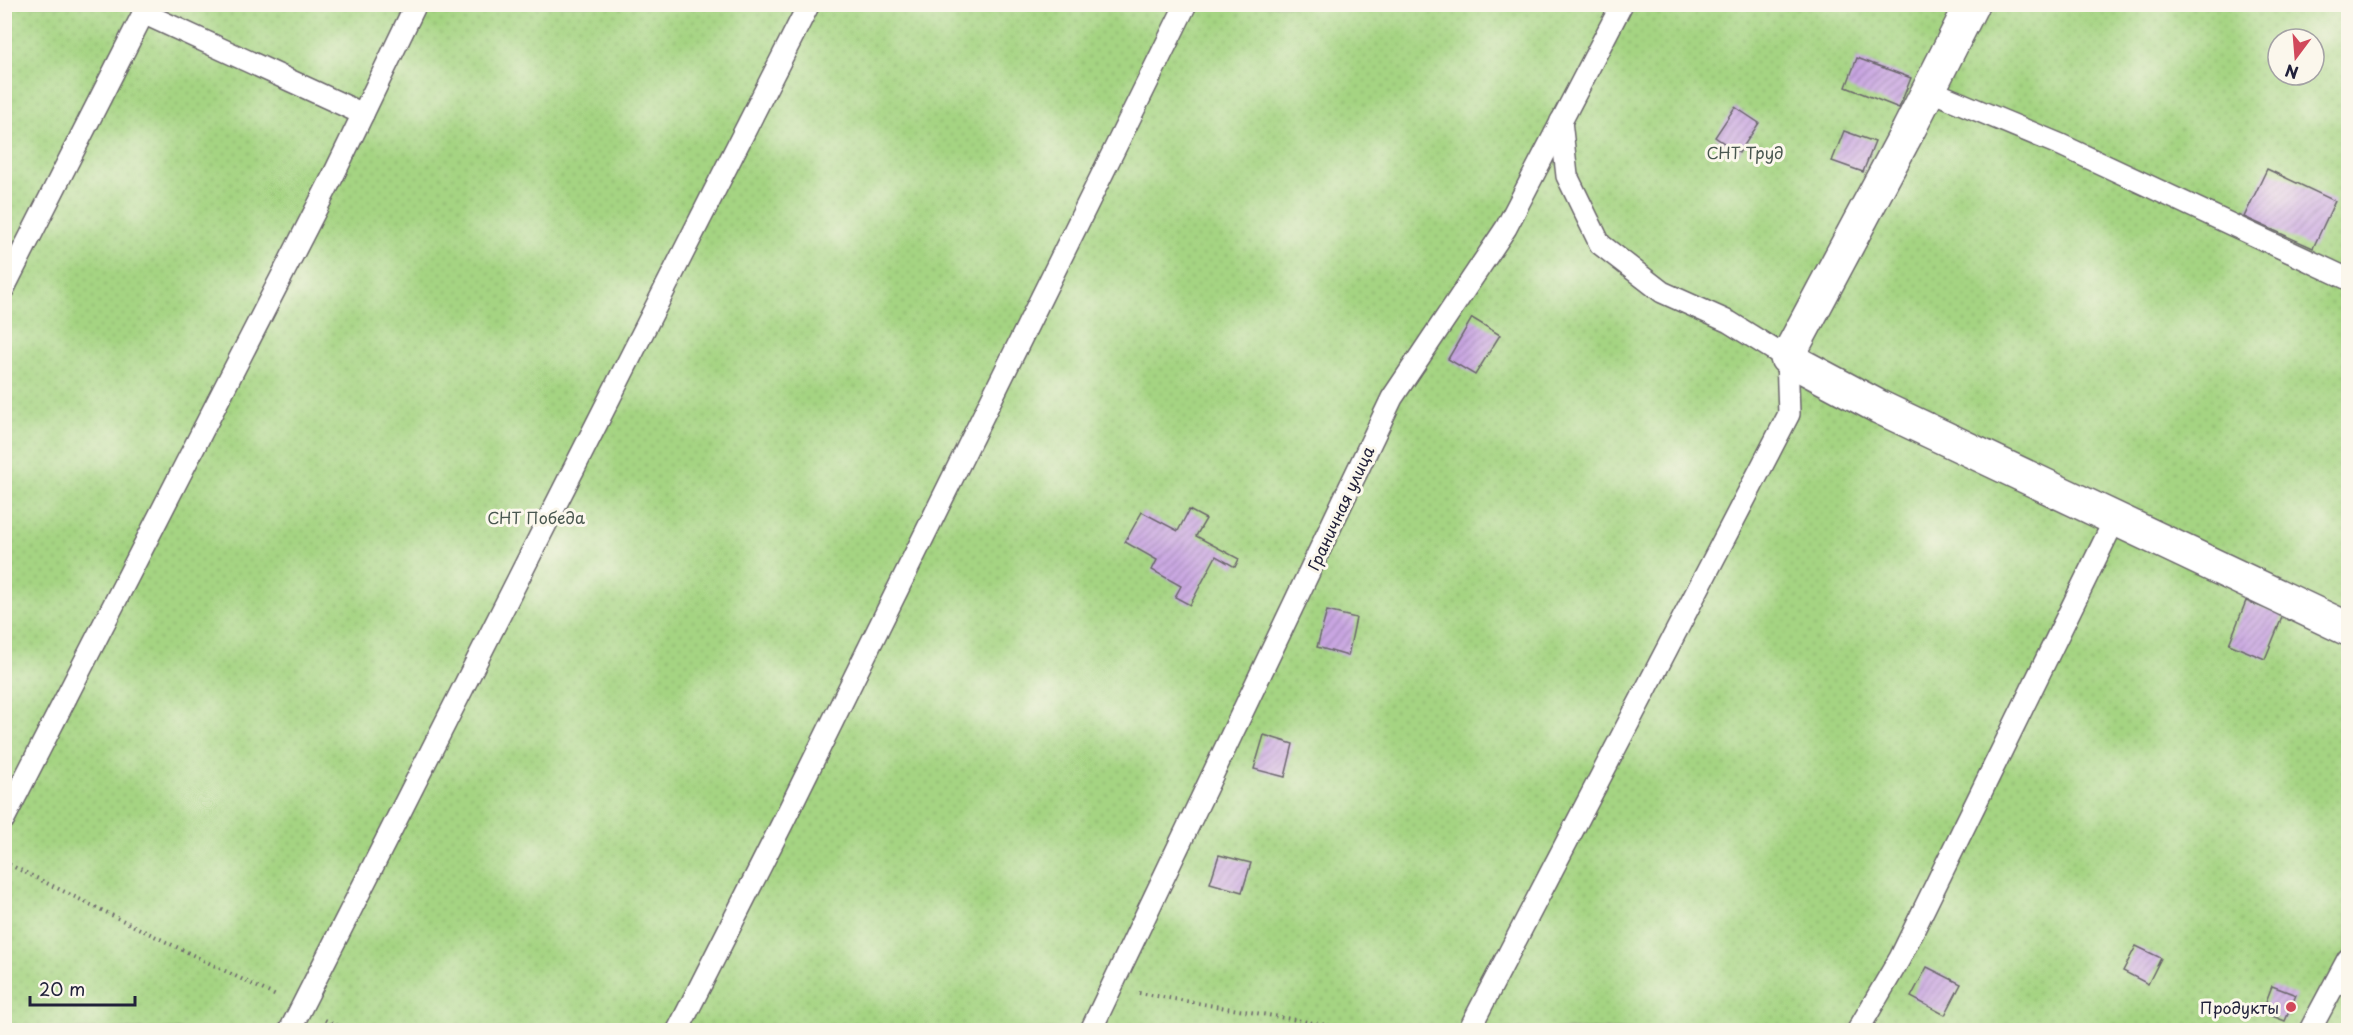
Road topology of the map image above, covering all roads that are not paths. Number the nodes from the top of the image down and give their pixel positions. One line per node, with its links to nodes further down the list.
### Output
1 (416, 4): 8 (lane)
2 (809, 4): 17 (lane)
3 (1186, 4): 18 (lane)
4 (1622, 4): 9 (lane, Граничная улица)
5 (1972, 4): 7 (street)
6 (146, 9): 8 (lane); 11 (lane)
7 (1929, 90): 10 (lane); 12 (street)
8 (363, 114): 15 (lane)
9 (1561, 121): 12 (lane); 19 (lane, Граничная улица)
10 (2349, 279)
11 (4, 288)
12 (1787, 358): 13 (street); 20 (lane)
13 (2115, 519): 14 (street); 21 (lane)
14 (2349, 629)
15 (4, 819)
16 (2349, 959): 22 (lane)
17 (290, 1030)
18 (678, 1030)
19 (1091, 1030)
20 (1469, 1030)
21 (1858, 1030)
22 (2310, 1030)

